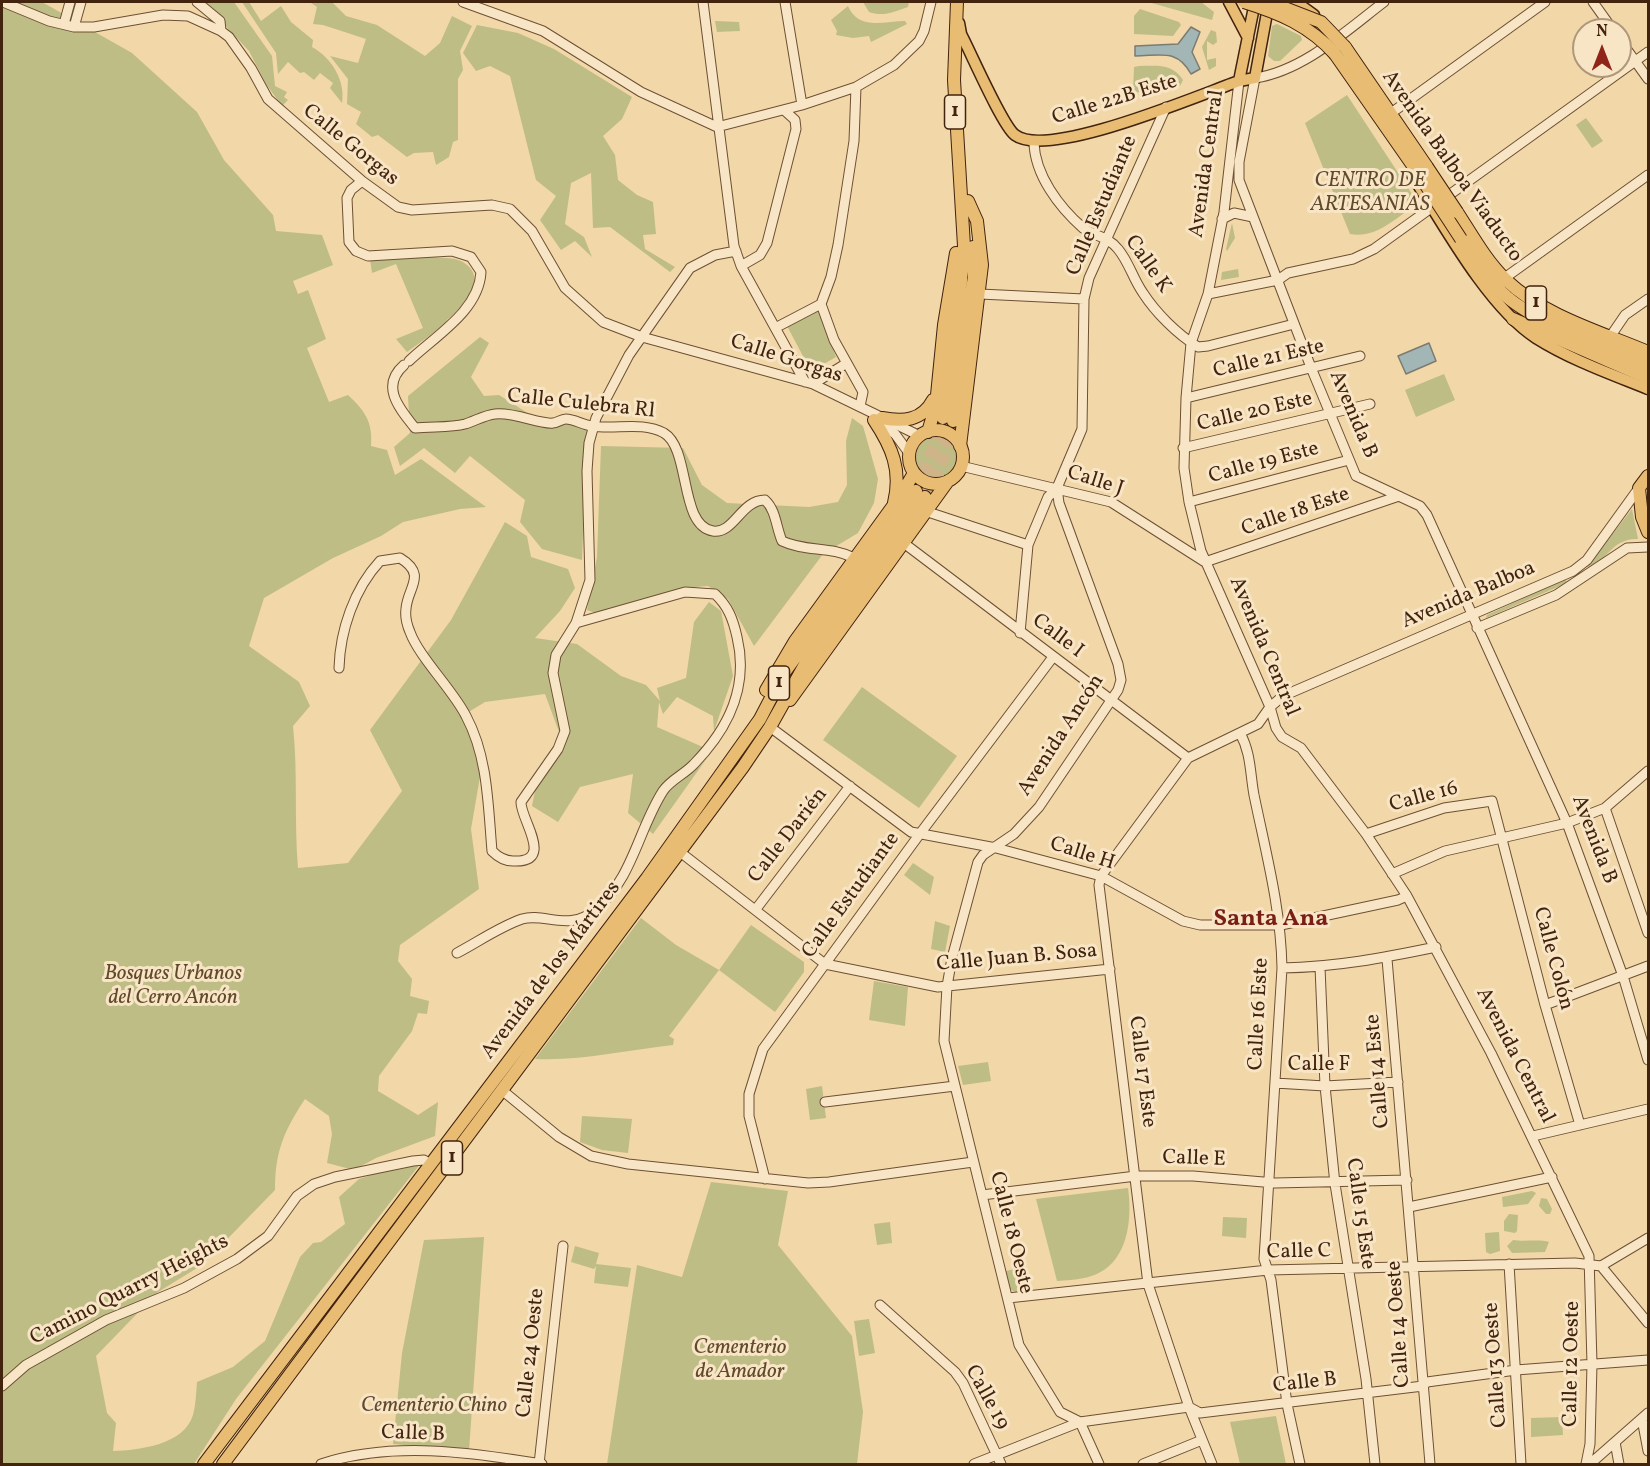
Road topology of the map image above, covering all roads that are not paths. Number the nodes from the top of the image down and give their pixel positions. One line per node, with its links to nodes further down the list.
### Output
1 (3, 2): 21 (street, Calle Gorgas)
2 (70, 2): 21 (street)
3 (81, 2): 21 (street)
4 (197, 2): 22 (street)
5 (463, 2): 38 (street)
6 (703, 2): 38 (street)
7 (785, 2): 34 (street)
8 (930, 2): 33 (street)
9 (949, 2): 26 (highway, 1)
10 (1229, 2): 24 (main road)
11 (1279, 2): 19 (main road, 1)
12 (1296, 2): 19 (main road)
13 (1384, 2): 23 (street)
14 (1545, 2): 37 (street)
15 (1593, 2): 20 (street)
16 (1248, 3): 17 (main road, 1); 24 (main road, Avenida Central); 66 (highway, Avenida Balboa Viaducto / 1, bridge)
17 (1269, 5): 25 (main road, 1); 30 (main road, Avenida B); 63 (highway, Avenida Balboa Viaducto / 1, bridge)
18 (957, 7): 26 (highway, 1); 39 (main road, Calle 22B Este)
19 (1314, 15): 23 (main road, 1)
20 (1604, 18)
21 (69, 25): 22 (street, Calle Gorgas)
22 (221, 31): 41 (street, Calle Gorgas)
23 (1341, 34): 25 (street); 37 (main road, 1)
24 (1248, 38): 32 (main road, Avenida Central)
25 (1325, 45): 30 (street); 44 (main road, 1)
26 (955, 47): 43 (highway, 1)
27 (1648, 52): 29 (street)
28 (1632, 56): 29 (street)
29 (1636, 62): 31 (street); 42 (street)
30 (1255, 78): 32 (main road, Calle 22B Este); 45 (street, Avenida B)
31 (1648, 79)
32 (1239, 81): 35 (main road, Calle 22B Este); 46 (street, Avenida Central)
33 (856, 87): 34 (street); 56 (street)
34 (802, 105): 36 (street)
35 (1166, 107): 39 (main road, Calle 22B Este); 47 (street, Calle Estudiante)
36 (784, 110): 38 (street); 49 (street)
37 (1394, 111): 42 (main road, 1)
38 (717, 127): 48 (street)
39 (1034, 143): 47 (street, Calle K)
40 (1648, 175): 50 (street)
41 (362, 181): 61 (street, Calle Gorgas); 78 (street, Calle Culebra Rl)
42 (1449, 195): 44 (street); 50 (main road, 1)
43 (965, 204): 52 (highway); 71 (highway); 77 (highway, 1)
44 (1432, 207): 51 (street); 57 (main road, 1)
45 (1253, 217): 46 (street); 51 (street, Avenida B)
46 (1222, 219): 53 (street, Avenida Central)
47 (1106, 238): 54 (street, Calle Estudiante); 62 (street, Calle K)
48 (736, 251): 49 (street); 61 (street)
49 (741, 266): 59 (street)
50 (1506, 277): 60 (main road, 1)
51 (1278, 280): 53 (street); 58 (street, Avenida B)
52 (980, 294): 54 (street); 80 (highway)
53 (1208, 294): 62 (street, Avenida Central)
54 (1084, 299): 88 (street, Calle Estudiante)
55 (1648, 299): 60 (street)
56 (821, 304): 59 (street); 65 (street)
57 (1513, 319): 68 (highway); 70 (main road)
58 (1294, 324): 62 (street); 67 (street, Avenida B)
59 (777, 327): 69 (street)
60 (1612, 334): 63 (main road, 1)
61 (642, 337): 69 (street, Calle Gorgas); 78 (street)
62 (1194, 345): 72 (street, Avenida Central)
63 (1648, 351)
64 (1360, 356): 67 (street, Calle 21 Este)
65 (847, 363): 69 (street); 74 (street)
66 (1648, 364)
67 (1312, 370): 72 (street, Calle 21 Este); 75 (street, Avenida B)
68 (1648, 378)
69 (809, 383): 74 (street, Calle Gorgas)
70 (1648, 389)
71 (937, 390): 76 (highway); 79 (highway)
72 (1186, 398): 81 (street, Avenida Central)
73 (1370, 404): 75 (street, Calle 20 Este)
74 (860, 406): 76 (street, Calle Gorgas)
75 (1330, 414): 81 (street, Calle 20 Este); 83 (street, Avenida B)
76 (875, 417): 79 (street, Calle Gorgas); 82 (street, Calle Gorgas); 92 (highway)
77 (948, 420)
78 (593, 427): 98 (street, Calle Culebra Rl); 103 (street)
79 (924, 434): 80 (highway); 82 (highway)
80 (960, 446): 84 (highway)
81 (1183, 448): 91 (street, Avenida Central)
82 (909, 453): 85 (highway)
83 (1349, 460): 90 (street, Avenida B); 91 (street, Calle 19 Este)
84 (961, 466): 87 (highway); 88 (street, Calle J)
85 (914, 473): 87 (highway); 92 (highway)
86 (1648, 476): 89 (highway, Avenida Balboa)
87 (948, 482): 93 (highway)
88 (1057, 488): 96 (street, Calle Estudiante); 100 (street, Calle J); 108 (street, Avenida Ancón)
89 (1639, 488): 94 (highway); 99 (street, Avenida Balboa)
90 (1399, 496): 100 (street, Calle 18 Este); 102 (street, Avenida B)
91 (1189, 502): 100 (street, Avenida Central)
92 (892, 507): 98 (highway)
93 (928, 512): 95 (highway); 96 (street)
94 (1648, 532)
95 (905, 544): 105 (street, Calle I); 110 (highway)
96 (1028, 545): 105 (street, Calle Estudiante)
97 (1648, 547): 101 (street, Avenida Balboa)
98 (854, 558): 112 (highway)
99 (1587, 560): 101 (street); 102 (street, Avenida Balboa)
100 (1205, 562): 109 (street, Avenida Central)
101 (1596, 569): 104 (street, Avenida Balboa)
102 (1472, 616): 104 (street, Avenida B); 109 (street, Avenida Balboa)
103 (576, 623): 107 (street); 131 (street)
104 (1477, 628): 118 (street, Avenida B)
105 (1020, 633): 106 (street, Calle I)
106 (1053, 657): 108 (street, Calle I); 120 (street, Calle Estudiante)
107 (339, 668)
108 (1111, 700): 113 (street, Calle I); 122 (street, Avenida Ancón)
109 (1270, 707): 111 (street); 119 (street, Avenida Central)
110 (770, 727): 112 (highway, Avenida de los Mártires / 1); 115 (street, Calle H); 123 (highway, Avenida de los Mártires / 1)
111 (1240, 733): 113 (street); 128 (street, Calle 16 Este)
112 (736, 752): 152 (highway, Avenida de los Mártires / 1)
113 (1188, 758): 125 (street)
114 (1648, 771): 117 (street)
115 (850, 786): 120 (street, Calle H); 127 (street, Calle Darién)
116 (1492, 801): 119 (street, Calle 16); 121 (street, Calle Colón)
117 (1605, 808): 118 (street); 129 (street)
118 (1566, 823): 121 (street); 138 (street, Avenida B)
119 (1366, 834): 124 (street, Avenida Central)
120 (919, 835): 122 (street, Calle H); 133 (street, Calle Estudiante)
121 (1500, 837): 124 (street); 140 (street, Calle Colón)
122 (996, 848): 125 (street, Calle H); 139 (street, Avenida Ancón)
123 (680, 852): 127 (street, Calle Juan B. Sosa); 146 (highway, Avenida de los Mártires / 1)
124 (1392, 874): 126 (street, Avenida Central)
125 (1101, 876): 128 (street, Calle H); 137 (street, Calle 17 Este)
126 (1407, 896): 128 (street, Calle H); 130 (street, Avenida Central)
127 (756, 909): 133 (street, Calle Juan B. Sosa)
128 (1281, 925): 136 (street, Calle 16 Este)
129 (1648, 933)
130 (1436, 947): 132 (street); 150 (street, Avenida Central)
131 (457, 953)
132 (1387, 959): 135 (street); 142 (street, Calle 14 Este)
133 (825, 964): 139 (street, Calle Juan B. Sosa); 155 (street, Calle Estudiante)
134 (1648, 966): 138 (street)
135 (1320, 967): 136 (street); 145 (street, Calle 15 Este)
136 (1282, 968): 143 (street, Calle 16 Este)
137 (1110, 969): 139 (street, Calle Juan B. Sosa); 153 (street, Calle 17 Este)
138 (1623, 976): 140 (street); 141 (street, Avenida B)
139 (946, 986): 144 (street, Calle 18 Oeste)
140 (1545, 1005): 149 (street, Calle Colón)
141 (1648, 1060)
142 (1398, 1082): 145 (street, Calle F); 156 (street, Calle 14 Este)
143 (1275, 1083): 145 (street, Calle F); 157 (street, Calle 16 Este)
144 (955, 1086): 147 (street); 151 (street, Calle 18 Oeste)
145 (1325, 1086): 158 (street, Calle 15 Este)
146 (503, 1091): 155 (street); 189 (highway, Avenida de los Mártires / 1)
147 (825, 1102)
148 (1648, 1109): 149 (street)
149 (1580, 1125): 150 (street)
150 (1533, 1136): 154 (street, Avenida Central)
151 (973, 1162): 155 (street); 159 (street, Calle 18 Oeste)
152 (430, 1164): 175 (street, Camino Quarry Heights); 188 (highway, Avenida de los Mártires / 1)
153 (1136, 1176): 157 (street, Calle E); 159 (street, Calle E); 168 (street, Calle 17 Este)
154 (1552, 1177): 160 (street); 164 (street, Avenida Central)
155 (765, 1179)
156 (1407, 1180): 158 (street, Calle E); 160 (street, Calle 14 Oeste)
157 (1268, 1182): 158 (street, Calle E); 166 (street, Calle 16 Este)
158 (1335, 1184): 167 (street, Calle 15 Este)
159 (982, 1195): 169 (street, Calle 18 Oeste)
160 (1409, 1208): 165 (street, Calle 14 Oeste)
161 (1648, 1238): 164 (street)
162 (562, 1246): 191 (street, Calle 24 Oeste)
163 (1509, 1264): 164 (street, Calle C); 165 (street, Calle C); 174 (street, Calle 13 Oeste)
164 (1596, 1265): 171 (street, Avenida Central); 173 (street, Calle 12 Oeste)
165 (1414, 1268): 167 (street, Calle C); 176 (street, Calle 14 Oeste)
166 (1268, 1270): 167 (street, Calle C); 168 (street, Calle C); 178 (street)
167 (1348, 1270): 177 (street, Calle 15 Este)
168 (1148, 1284): 169 (street, Calle C); 179 (street, Calle 17 Este)
169 (1008, 1298): 181 (street, Calle 18 Oeste)
170 (880, 1305): 185 (street, Calle 19)
171 (1648, 1323)
172 (1648, 1360): 173 (street, Calle B)
173 (1592, 1364): 174 (street, Calle B); 201 (street, Calle 12 Oeste)
174 (1516, 1371): 176 (street, Calle B); 200 (street, Calle 13 Oeste)
175 (2, 1386)
176 (1423, 1386): 177 (street, Calle B); 199 (street, Calle 14 Oeste)
177 (1366, 1395): 178 (street, Calle B); 198 (street, Calle 15 Este)
178 (1287, 1404): 179 (street, Calle B); 197 (street)
179 (1189, 1407): 181 (street, Calle B); 182 (street, Calle 17 Este)
180 (1645, 1416): 183 (street); 184 (street)
181 (1080, 1422): 185 (street, Calle B); 194 (street, Calle 18 Oeste)
182 (1202, 1440): 195 (street); 196 (street, Calle 17 Este)
183 (1615, 1442): 201 (street); 202 (street)
184 (1648, 1450)
185 (997, 1454): 192 (street, Calle B); 193 (street, Calle 19)
186 (466, 1460): 187 (street, Calle B); 191 (street, Calle B)
187 (343, 1461): 190 (street, Calle B)
188 (204, 1464)
189 (223, 1464)
190 (321, 1464)
191 (540, 1464)
192 (974, 1464)
193 (1001, 1464)
194 (1100, 1464)
195 (1143, 1464)
196 (1212, 1464)
197 (1300, 1464)
198 (1374, 1464)
199 (1430, 1464)
200 (1521, 1464)
201 (1588, 1464)
202 (1619, 1464)

